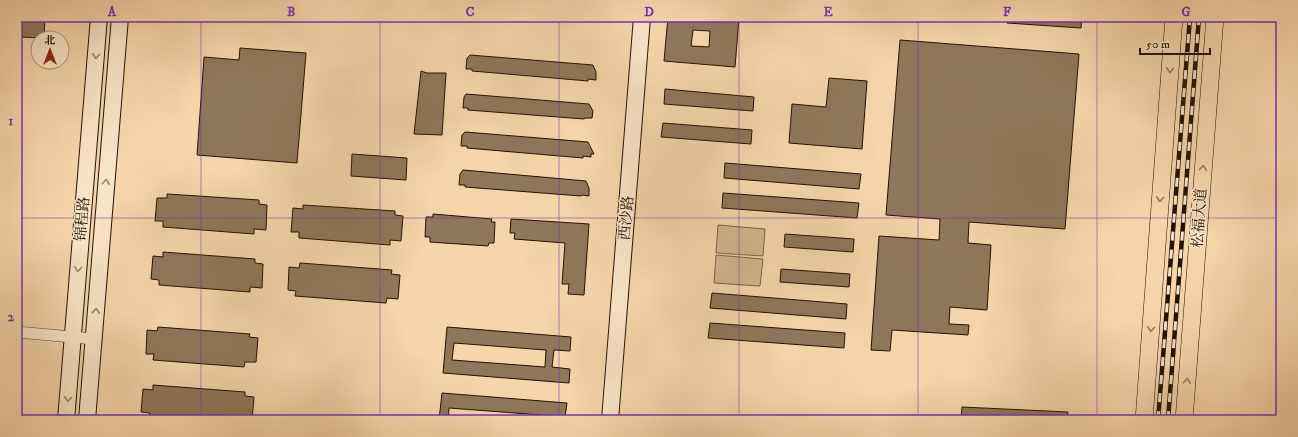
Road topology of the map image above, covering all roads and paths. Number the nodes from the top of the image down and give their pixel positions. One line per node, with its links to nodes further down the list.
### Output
1 (99, 17): 7 (main road, 锦程路, one-way to 7)
2 (120, 17): 8 (main road, 锦程路, one-way to 2)
3 (642, 17): 11 (main road, 西沙路)
4 (1174, 17): 12 (main road, one-way to 12)
5 (1215, 17): 13 (main road, 松福大道, one-way to 5)
6 (17, 332): 7 (street)
7 (73, 337): 8 (street); 9 (main road, 锦程路, one-way to 9)
8 (94, 338): 10 (main road, 锦程路)
9 (66, 420)
10 (87, 420)
11 (610, 420)
12 (1144, 420)
13 (1184, 420)

